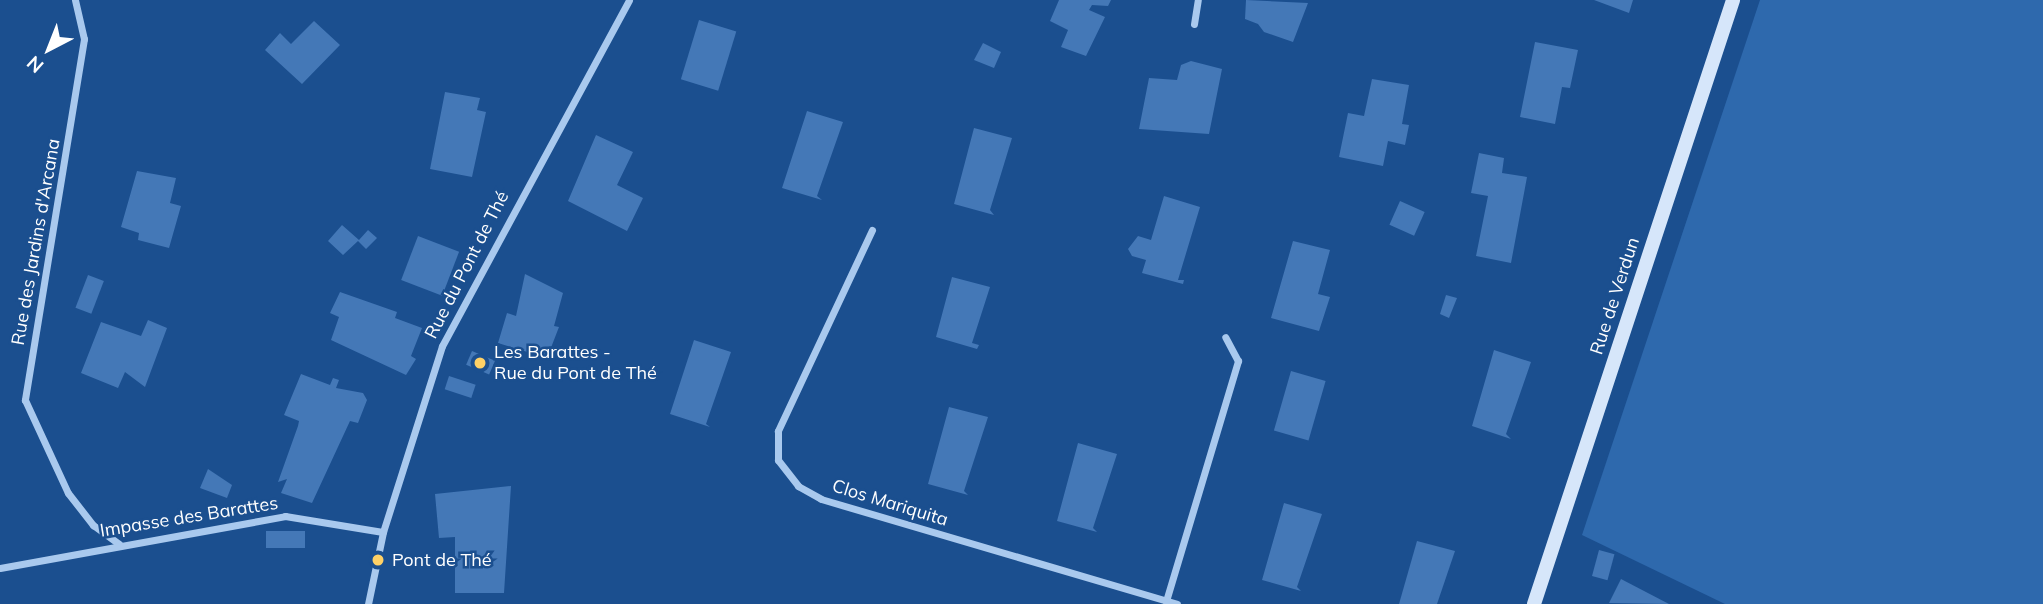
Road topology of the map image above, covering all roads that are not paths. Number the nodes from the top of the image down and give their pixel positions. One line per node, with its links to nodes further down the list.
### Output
1 (75, 0): 9 (street, Rue des Jardins d'Arcana)
2 (629, 0): 8 (street, Rue du Pont de Thé)
3 (1198, 0): 5 (street)
4 (1733, 0): 14 (main road, Rue de Verdun)
5 (1194, 24)
6 (872, 230): 11 (street, Clos Mariquita)
7 (1225, 337): 11 (street)
8 (383, 532): 9 (street, Impasse des Barattes); 12 (street, Rue du Pont de Thé)
9 (119, 544): 10 (street, Impasse des Barattes)
10 (0, 568)
11 (1166, 601): 13 (street, Clos Mariquita)
12 (368, 604)
13 (1177, 604)
14 (1534, 604)

